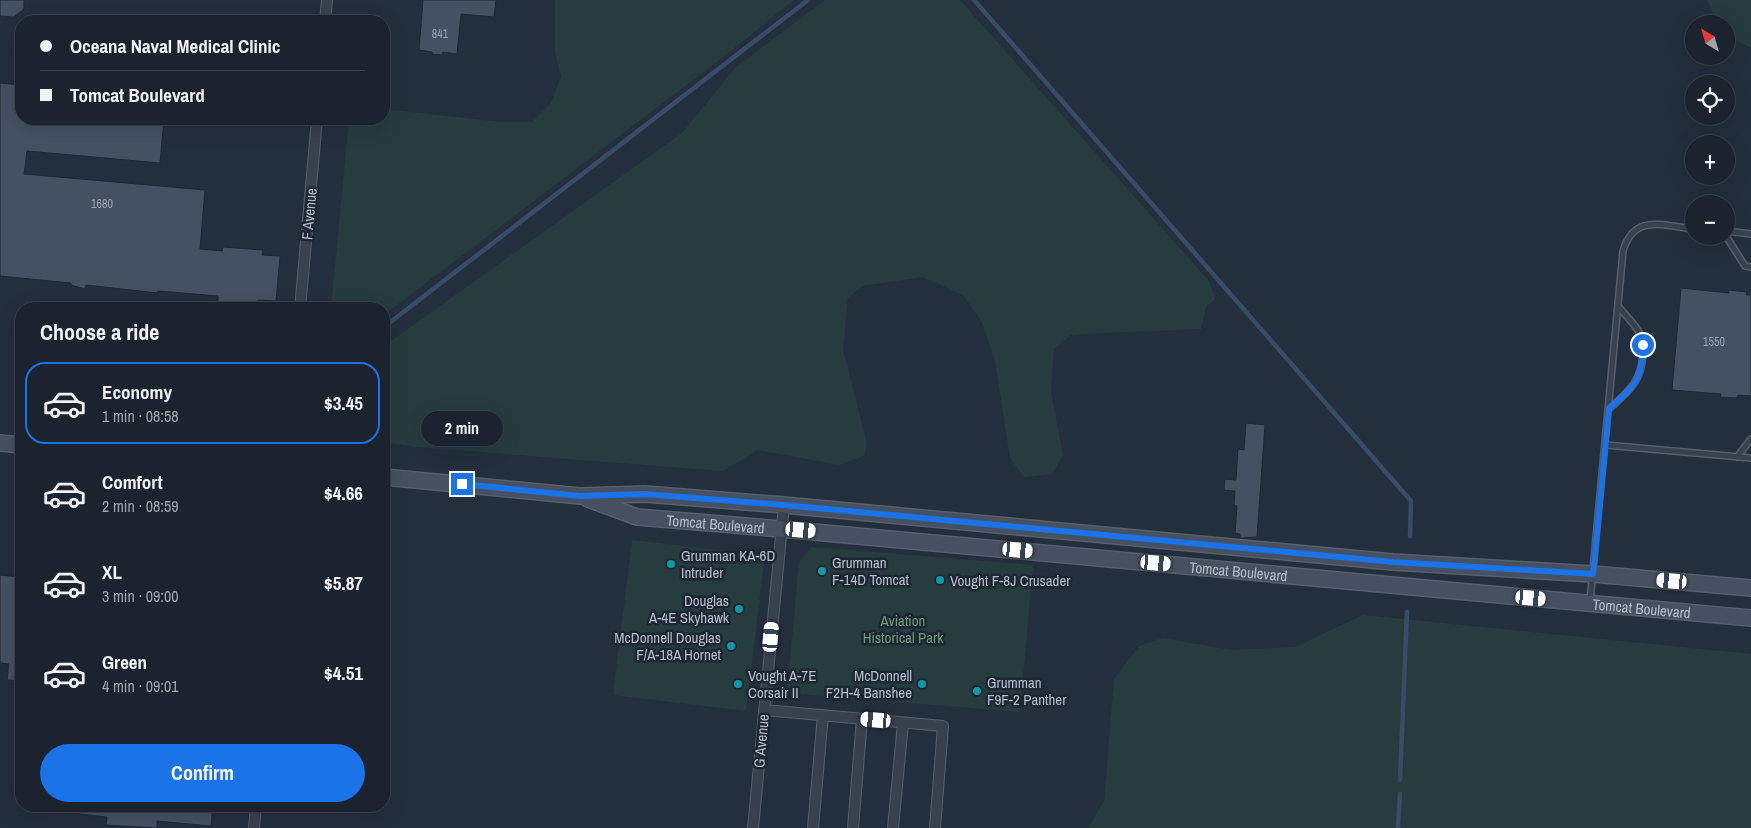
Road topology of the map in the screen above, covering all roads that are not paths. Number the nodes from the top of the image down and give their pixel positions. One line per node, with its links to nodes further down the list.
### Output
1 (327, 0): 2 (street)
2 (326, 15)
3 (316, 125): 9 (street, F Avenue)
4 (1685, 228): 10 (lane)
5 (1735, 233): 6 (lane)
6 (1751, 234)
7 (1731, 245): 8 (lane)
8 (1751, 267)
9 (301, 302)
10 (1618, 306): 11 (lane); 11 (lane)
11 (1609, 408): 15 (lane)
12 (1751, 439): 16 (lane)
13 (0, 443): 14 (main road)
14 (15, 444)
15 (1606, 444): 16 (lane); 22 (lane)
16 (1736, 457): 17 (lane)
17 (1751, 458)
18 (390, 478): 19 (main road, Tomcat Boulevard)
19 (580, 496): 20 (main road, Tomcat Boulevard); 21 (main road, Tomcat Boulevard)
20 (784, 505): 21 (street, G Avenue); 22 (main road, Tomcat Boulevard)
21 (782, 529): 24 (main road, Tomcat Boulevard); 26 (street, G Avenue)
22 (1593, 574): 23 (main road, Tomcat Boulevard); 24 (lane)
23 (1751, 588)
24 (1590, 604): 25 (main road, Tomcat Boulevard)
25 (1751, 618)
26 (764, 710): 27 (street); 32 (street, G Avenue)
27 (823, 715): 28 (street); 33 (street)
28 (862, 719): 29 (street); 34 (street)
29 (903, 723): 35 (street); 36 (street)
30 (255, 812): 31 (street)
31 (254, 828)
32 (753, 828)
33 (814, 828)
34 (853, 828)
35 (893, 828)
36 (935, 828)

